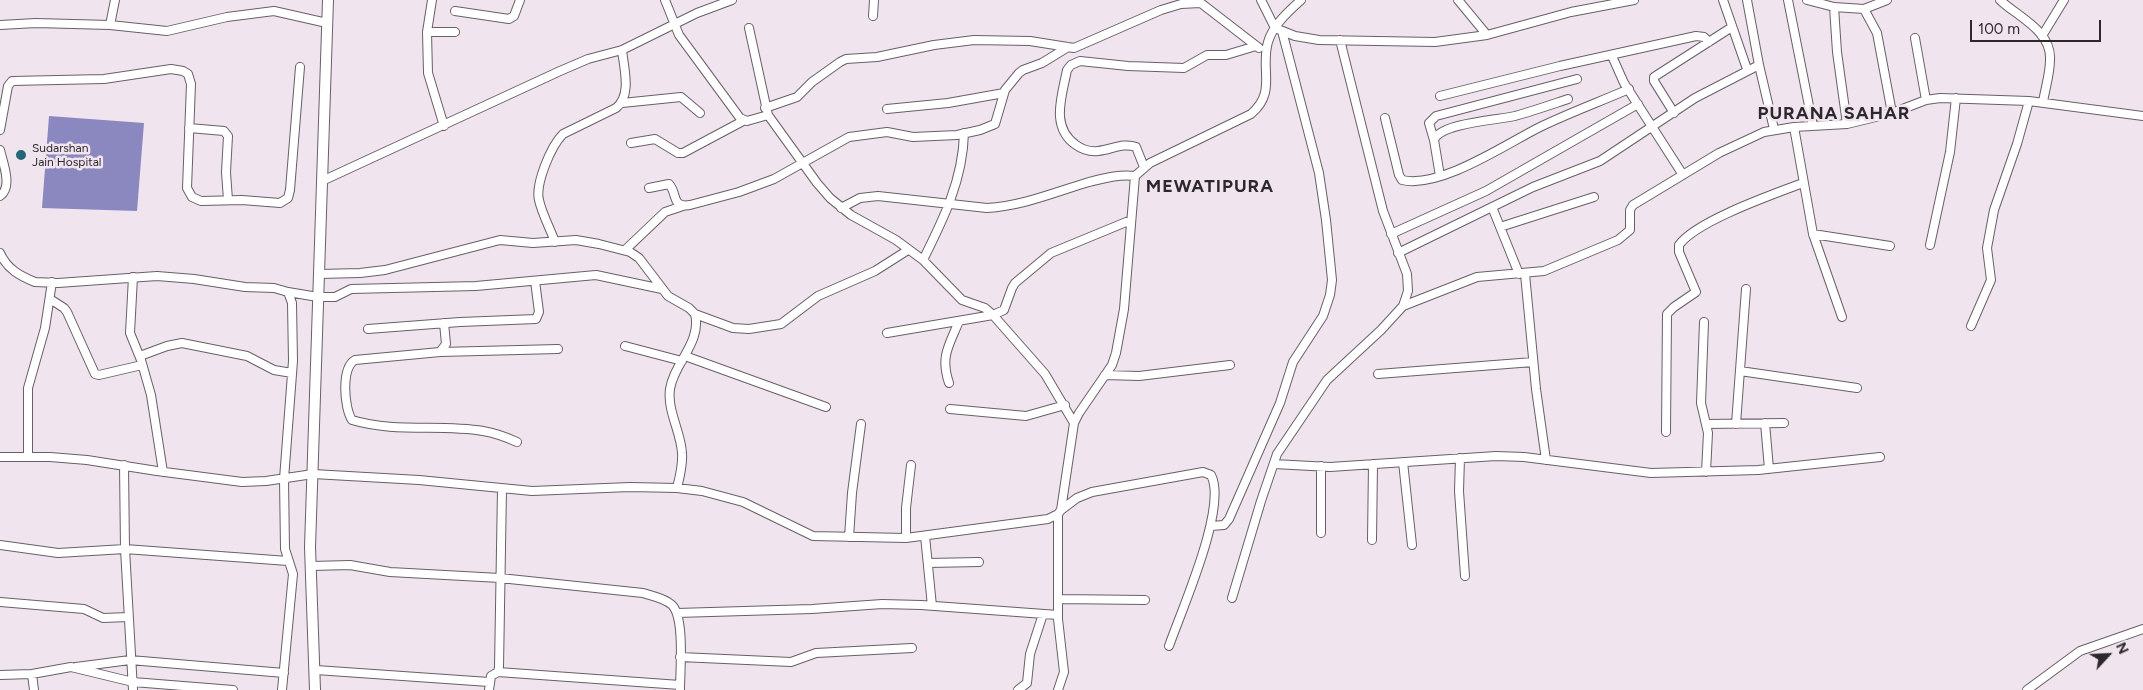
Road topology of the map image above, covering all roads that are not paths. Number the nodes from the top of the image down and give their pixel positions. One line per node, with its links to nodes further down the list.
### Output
1 (115, 0): 26 (street)
2 (328, 0): 24 (main road)
3 (432, 0): 31 (street)
4 (520, 0): 22 (street)
5 (665, 0): 27 (street)
6 (732, 0): 27 (street)
7 (874, 0): 23 (street)
8 (1261, 0): 30 (street)
9 (1301, 0): 30 (street)
10 (1458, 0): 33 (street)
11 (1634, 0): 33 (street)
12 (1724, 0): 28 (street)
13 (1747, 0): 43 (street)
14 (1788, 0): 67 (street)
15 (1807, 0): 20 (street)
16 (1887, 0): 21 (street)
17 (2000, 0): 34 (street)
18 (2064, 0): 34 (street)
19 (1198, 1): 38 (street); 39 (street)
20 (1834, 7): 21 (street); 65 (street)
21 (1864, 9): 61 (street)
22 (455, 11)
23 (873, 16)
24 (327, 23): 26 (street); 82 (main road)
25 (0, 25): 26 (street)
26 (110, 25)
27 (675, 25): 40 (street); 64 (street)
28 (1732, 27): 37 (street); 45 (street)
29 (750, 28): 58 (street)
30 (1278, 30): 36 (street); 41 (street); 168 (street)
31 (427, 32): 32 (street); 66 (street)
32 (455, 32)
33 (1487, 35): 36 (street)
34 (2042, 36): 54 (street)
35 (1915, 38): 52 (street)
36 (1340, 40): 94 (street)
37 (1709, 42): 42 (street); 60 (street)
38 (1256, 46): 41 (street); 78 (street)
39 (1068, 47): 48 (street); 58 (street)
40 (622, 50): 55 (street); 66 (street)
41 (1266, 53): 78 (street)
42 (1612, 56): 47 (street); 49 (street)
43 (1759, 65): 45 (street); 71 (street)
44 (300, 67): 87 (street)
45 (1747, 69): 60 (street)
46 (1576, 79): 74 (street)
47 (1629, 89): 56 (street); 81 (street)
48 (1004, 94): 57 (street); 73 (street)
49 (1440, 96)
50 (1956, 98): 52 (street); 53 (street); 98 (street)
51 (1568, 99): 74 (street)
52 (1926, 100): 61 (street)
53 (2029, 101): 54 (street); 121 (street)
54 (2043, 102): 62 (street)
55 (622, 103): 59 (street); 96 (street)
56 (1638, 104): 68 (street); 94 (street)
57 (888, 109)
58 (767, 111): 64 (street); 77 (street)
59 (700, 113)
60 (1674, 113): 68 (street)
61 (1892, 113): 65 (street)
62 (2143, 116)
63 (1385, 118): 81 (street)
64 (743, 121): 75 (street)
65 (1848, 124): 67 (street)
66 (444, 126): 82 (street)
67 (1812, 126): 69 (street)
68 (1653, 127): 79 (street); 90 (street)
69 (1794, 127): 71 (street); 83 (street)
70 (189, 128): 72 (street); 87 (street); 87 (street)
71 (1774, 129): 79 (street)
72 (0, 130)
73 (964, 133): 77 (street); 88 (street)
74 (1434, 140): 81 (street)
75 (631, 143)
76 (0, 150): 85 (street)
77 (803, 164): 89 (street); 91 (street)
78 (1144, 167): 80 (street)
79 (1683, 175): 105 (street)
80 (1135, 176): 88 (street); 92 (street)
81 (1440, 176)
82 (322, 182): 104 (main road)
83 (1803, 183): 95 (street); 147 (street)
84 (649, 188): 89 (street)
85 (0, 196)
86 (1594, 197): 93 (street)
87 (228, 200)
88 (950, 204): 91 (street); 103 (street)
89 (683, 206): 99 (street)
90 (1492, 207): 93 (street); 102 (street)
91 (841, 208): 100 (street)
92 (1131, 220): 116 (street); 135 (street)
93 (1500, 227): 105 (street)
94 (1392, 234): 102 (street)
95 (1813, 234): 97 (street); 117 (street)
96 (555, 242): 99 (street); 104 (street)
97 (1890, 246)
98 (1930, 246)
99 (625, 250): 110 (street)
100 (908, 250): 103 (street); 115 (street)
101 (0, 253): 108 (street)
102 (1398, 253): 114 (street)
103 (923, 260): 116 (street)
104 (319, 274): 112 (main road)
105 (1522, 274): 114 (street); 129 (street)
106 (132, 277): 108 (street); 111 (street); 127 (street)
107 (535, 281): 110 (street); 112 (street); 120 (street)
108 (52, 282): 113 (street)
109 (1746, 289): 132 (street)
110 (662, 290): 115 (street)
111 (288, 292): 112 (street); 133 (street)
112 (318, 297): 163 (main road)
113 (50, 299): 130 (street); 150 (street)
114 (1403, 306): 155 (street)
115 (695, 314): 128 (street)
116 (993, 315): 118 (street); 138 (street)
117 (1842, 317)
118 (959, 321): 123 (street); 136 (street)
119 (1704, 322): 145 (street)
120 (444, 323): 122 (street); 126 (street)
121 (1971, 326)
122 (368, 329)
123 (887, 332)
124 (625, 346): 128 (street)
125 (558, 349): 126 (street)
126 (440, 352): 148 (street)
127 (140, 356): 130 (street); 133 (street)
128 (683, 358): 139 (street); 165 (street)
129 (1533, 362): 134 (street); 153 (street)
130 (142, 364): 161 (street)
131 (1230, 365): 135 (street)
132 (1740, 370): 137 (street); 146 (street)
133 (292, 373): 164 (street)
134 (1378, 374)
135 (1105, 375): 141 (street)
136 (949, 383)
137 (1857, 388)
138 (1065, 405): 140 (street); 141 (street)
139 (826, 407)
140 (950, 409)
141 (1074, 423): 167 (street)
142 (1765, 423): 143 (street); 146 (street); 160 (street)
143 (1784, 423)
144 (861, 424): 171 (street)
145 (1706, 424): 146 (street); 162 (street)
146 (1736, 424)
147 (1666, 432)
148 (517, 442)
149 (0, 457): 150 (street)
150 (28, 457): 157 (street)
151 (1880, 457): 160 (street)
152 (1460, 458): 153 (street); 154 (street); 181 (street)
153 (1546, 460): 162 (street)
154 (1403, 462): 156 (street); 175 (street)
155 (1274, 464): 159 (street); 183 (street)
156 (1373, 464): 159 (street); 173 (street)
157 (124, 465): 161 (street); 176 (street)
158 (911, 465): 172 (street)
159 (1321, 466): 169 (street)
160 (1769, 469): 162 (street)
161 (163, 472): 164 (street)
162 (1706, 472)
163 (313, 474): 164 (street); 166 (street); 180 (main road)
164 (284, 478): 177 (street)
165 (678, 488): 166 (street); 171 (street)
166 (502, 489): 182 (street)
167 (1059, 512): 168 (street); 170 (street); 184 (street)
168 (1211, 526): 193 (street)
169 (1321, 533)
170 (925, 536): 172 (street); 179 (street)
171 (850, 538): 172 (street)
172 (906, 538)
173 (1372, 540)
174 (0, 544): 176 (street)
175 (1412, 545)
176 (125, 549): 177 (street); 191 (street)
177 (288, 561): 200 (street)
178 (979, 562): 179 (street)
179 (928, 563): 187 (street)
180 (311, 566): 182 (street); 198 (main road)
181 (1465, 576)
182 (500, 578): 188 (street); 199 (street)
183 (1232, 598)
184 (1058, 599): 185 (street); 190 (street)
185 (1145, 600)
186 (0, 602): 191 (street)
187 (932, 606): 188 (street); 189 (street)
188 (677, 613): 195 (street)
189 (1043, 614): 190 (street); 211 (street)
190 (1058, 615): 212 (street)
191 (128, 617): 196 (street)
192 (2143, 628): 213 (street)
193 (1169, 646)
194 (912, 648): 195 (street)
195 (680, 658): 205 (street)
196 (130, 660): 197 (street); 200 (street); 203 (street)
197 (71, 667): 201 (street); 203 (street)
198 (316, 670): 204 (street); 210 (main road)
199 (498, 672): 204 (street); 205 (street)
200 (284, 673): 209 (street)
201 (32, 674): 202 (street); 207 (street)
202 (0, 675)
203 (133, 686): 206 (street)
204 (489, 686)
205 (680, 688)
206 (210, 689): 208 (street)
207 (34, 690)
208 (233, 690)
209 (282, 690)
210 (315, 690)
211 (1018, 690)
212 (1058, 690)
213 (2027, 690)

